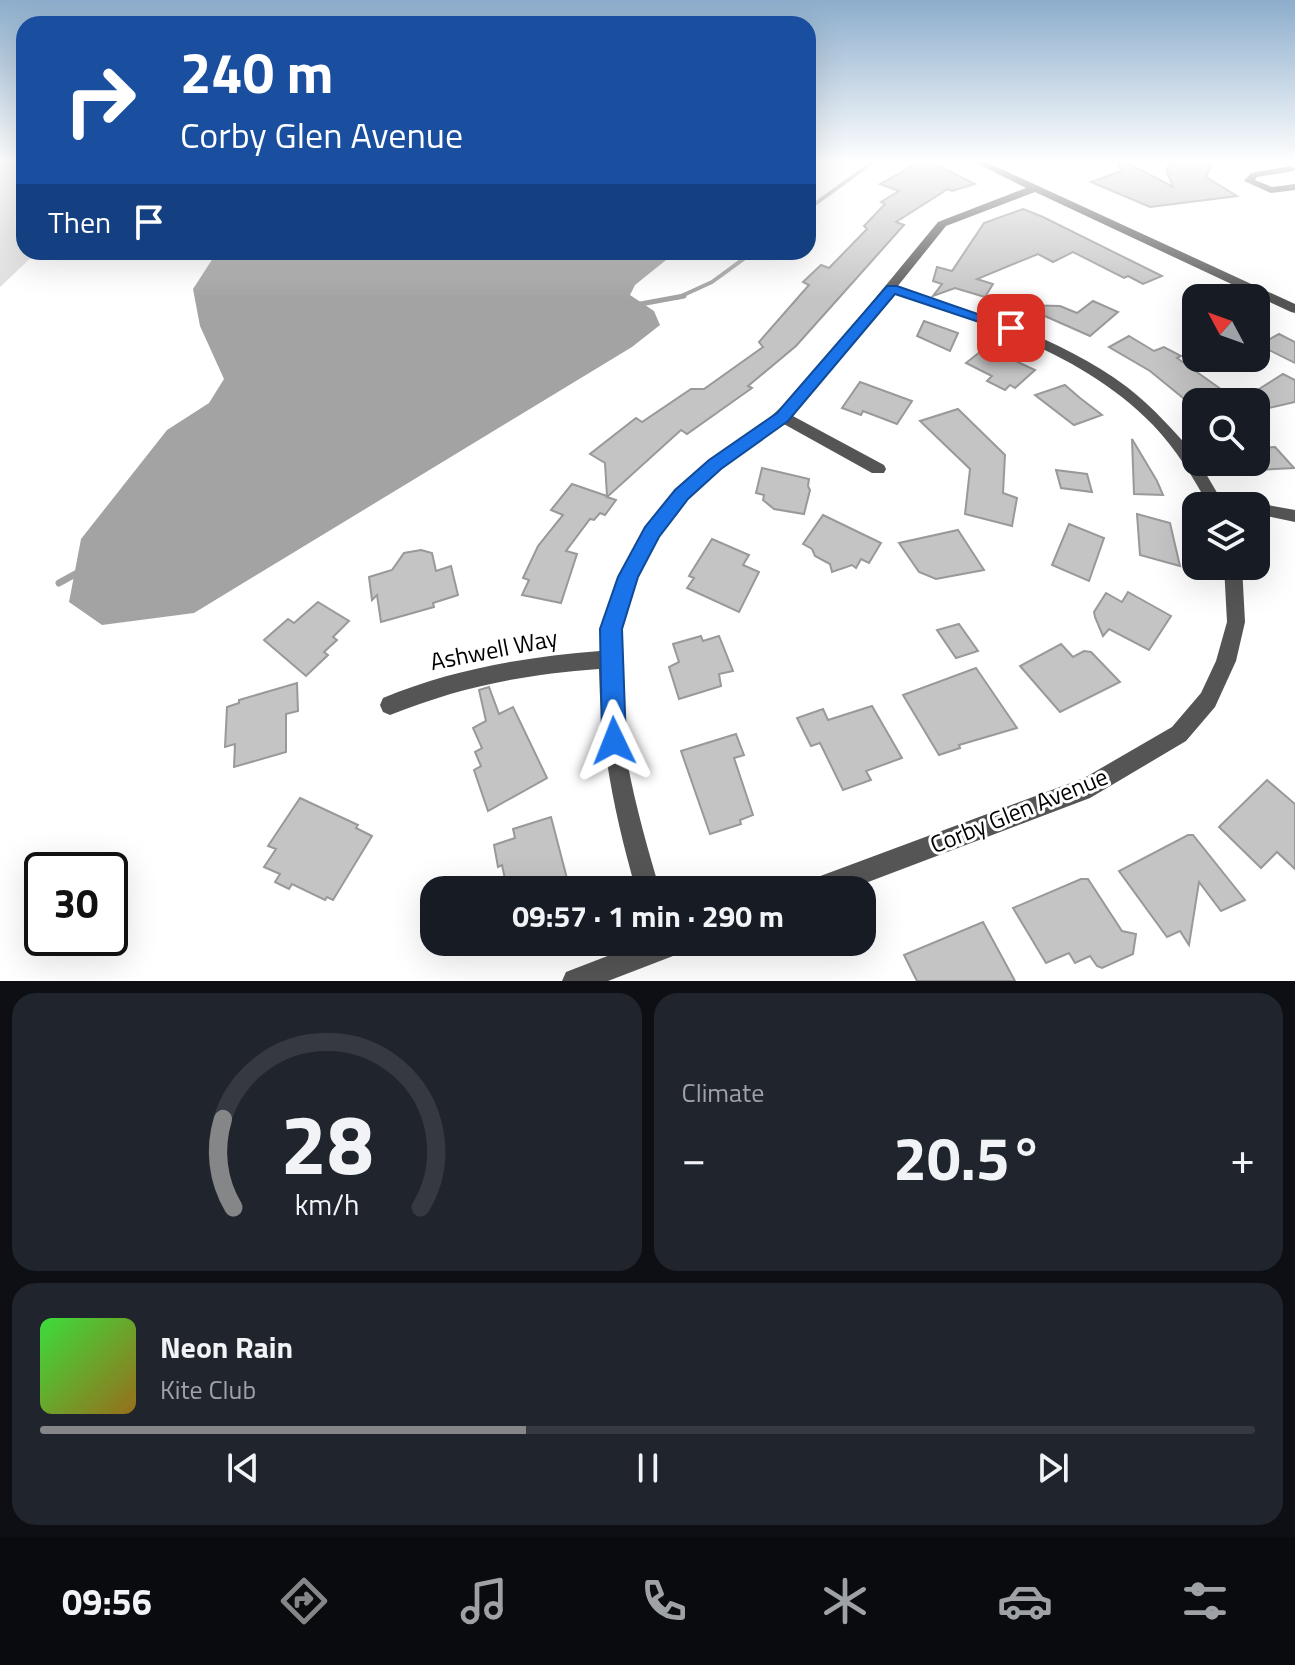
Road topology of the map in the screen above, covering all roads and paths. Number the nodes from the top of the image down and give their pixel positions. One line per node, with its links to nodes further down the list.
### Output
1 (984, 208): 3 (street)
2 (1078, 208): 4 (street)
3 (892, 289): 5 (street); 7 (street)
4 (1295, 309)
5 (782, 417): 6 (street); 11 (street)
6 (878, 469)
7 (1209, 492)
8 (1270, 511): 9 (street)
9 (1295, 516)
10 (1234, 580): 14 (street, Corby Glen Avenue)
11 (610, 659): 12 (street, Ashwell Way); 13 (street)
12 (390, 705)
13 (644, 876)
14 (852, 876)
15 (637, 956): 16 (street)
16 (575, 981)

